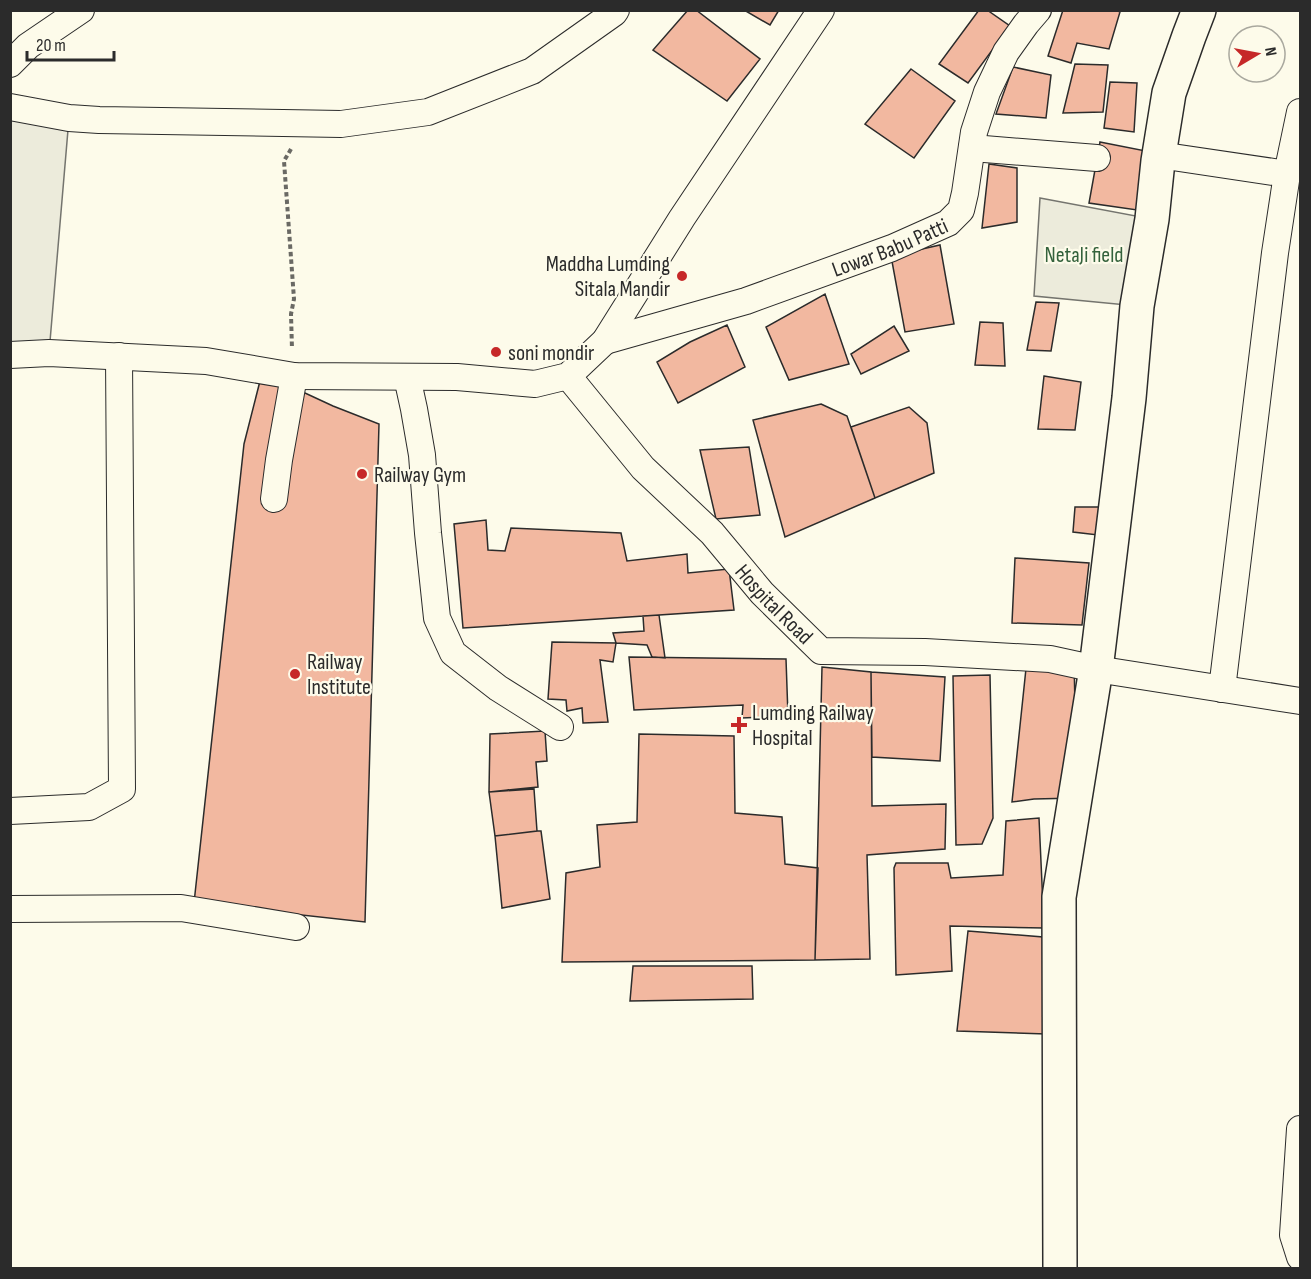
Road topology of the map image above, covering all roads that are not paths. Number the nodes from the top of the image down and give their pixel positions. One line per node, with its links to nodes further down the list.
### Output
1 (81, 10): 6 (street)
2 (616, 10): 7 (street)
3 (821, 10): 13 (street)
4 (1038, 10): 9 (street, Lowar Babu Patti)
5 (1199, 10): 10 (street)
6 (10, 64)
7 (10, 107)
8 (1300, 112): 12 (street)
9 (972, 148): 11 (street); 13 (street, Lowar Babu Patti)
10 (1159, 155): 12 (street); 20 (street)
11 (1097, 158)
12 (1287, 174): 21 (street)
13 (605, 341): 17 (street)
14 (10, 355): 15 (street)
15 (119, 356): 16 (street); 24 (street)
16 (294, 376): 18 (street); 19 (street)
17 (568, 376): 18 (street); 20 (street, Hospital Road)
18 (407, 377): 23 (street)
19 (274, 499)
20 (1096, 669): 21 (street, Hospital Road); 29 (street)
21 (1222, 689): 22 (street, Hospital Road)
22 (1300, 701)
23 (560, 727)
24 (10, 812)
25 (10, 909): 26 (street)
26 (296, 927)
27 (1300, 1129): 28 (street)
28 (1300, 1257)
29 (1060, 1269)

